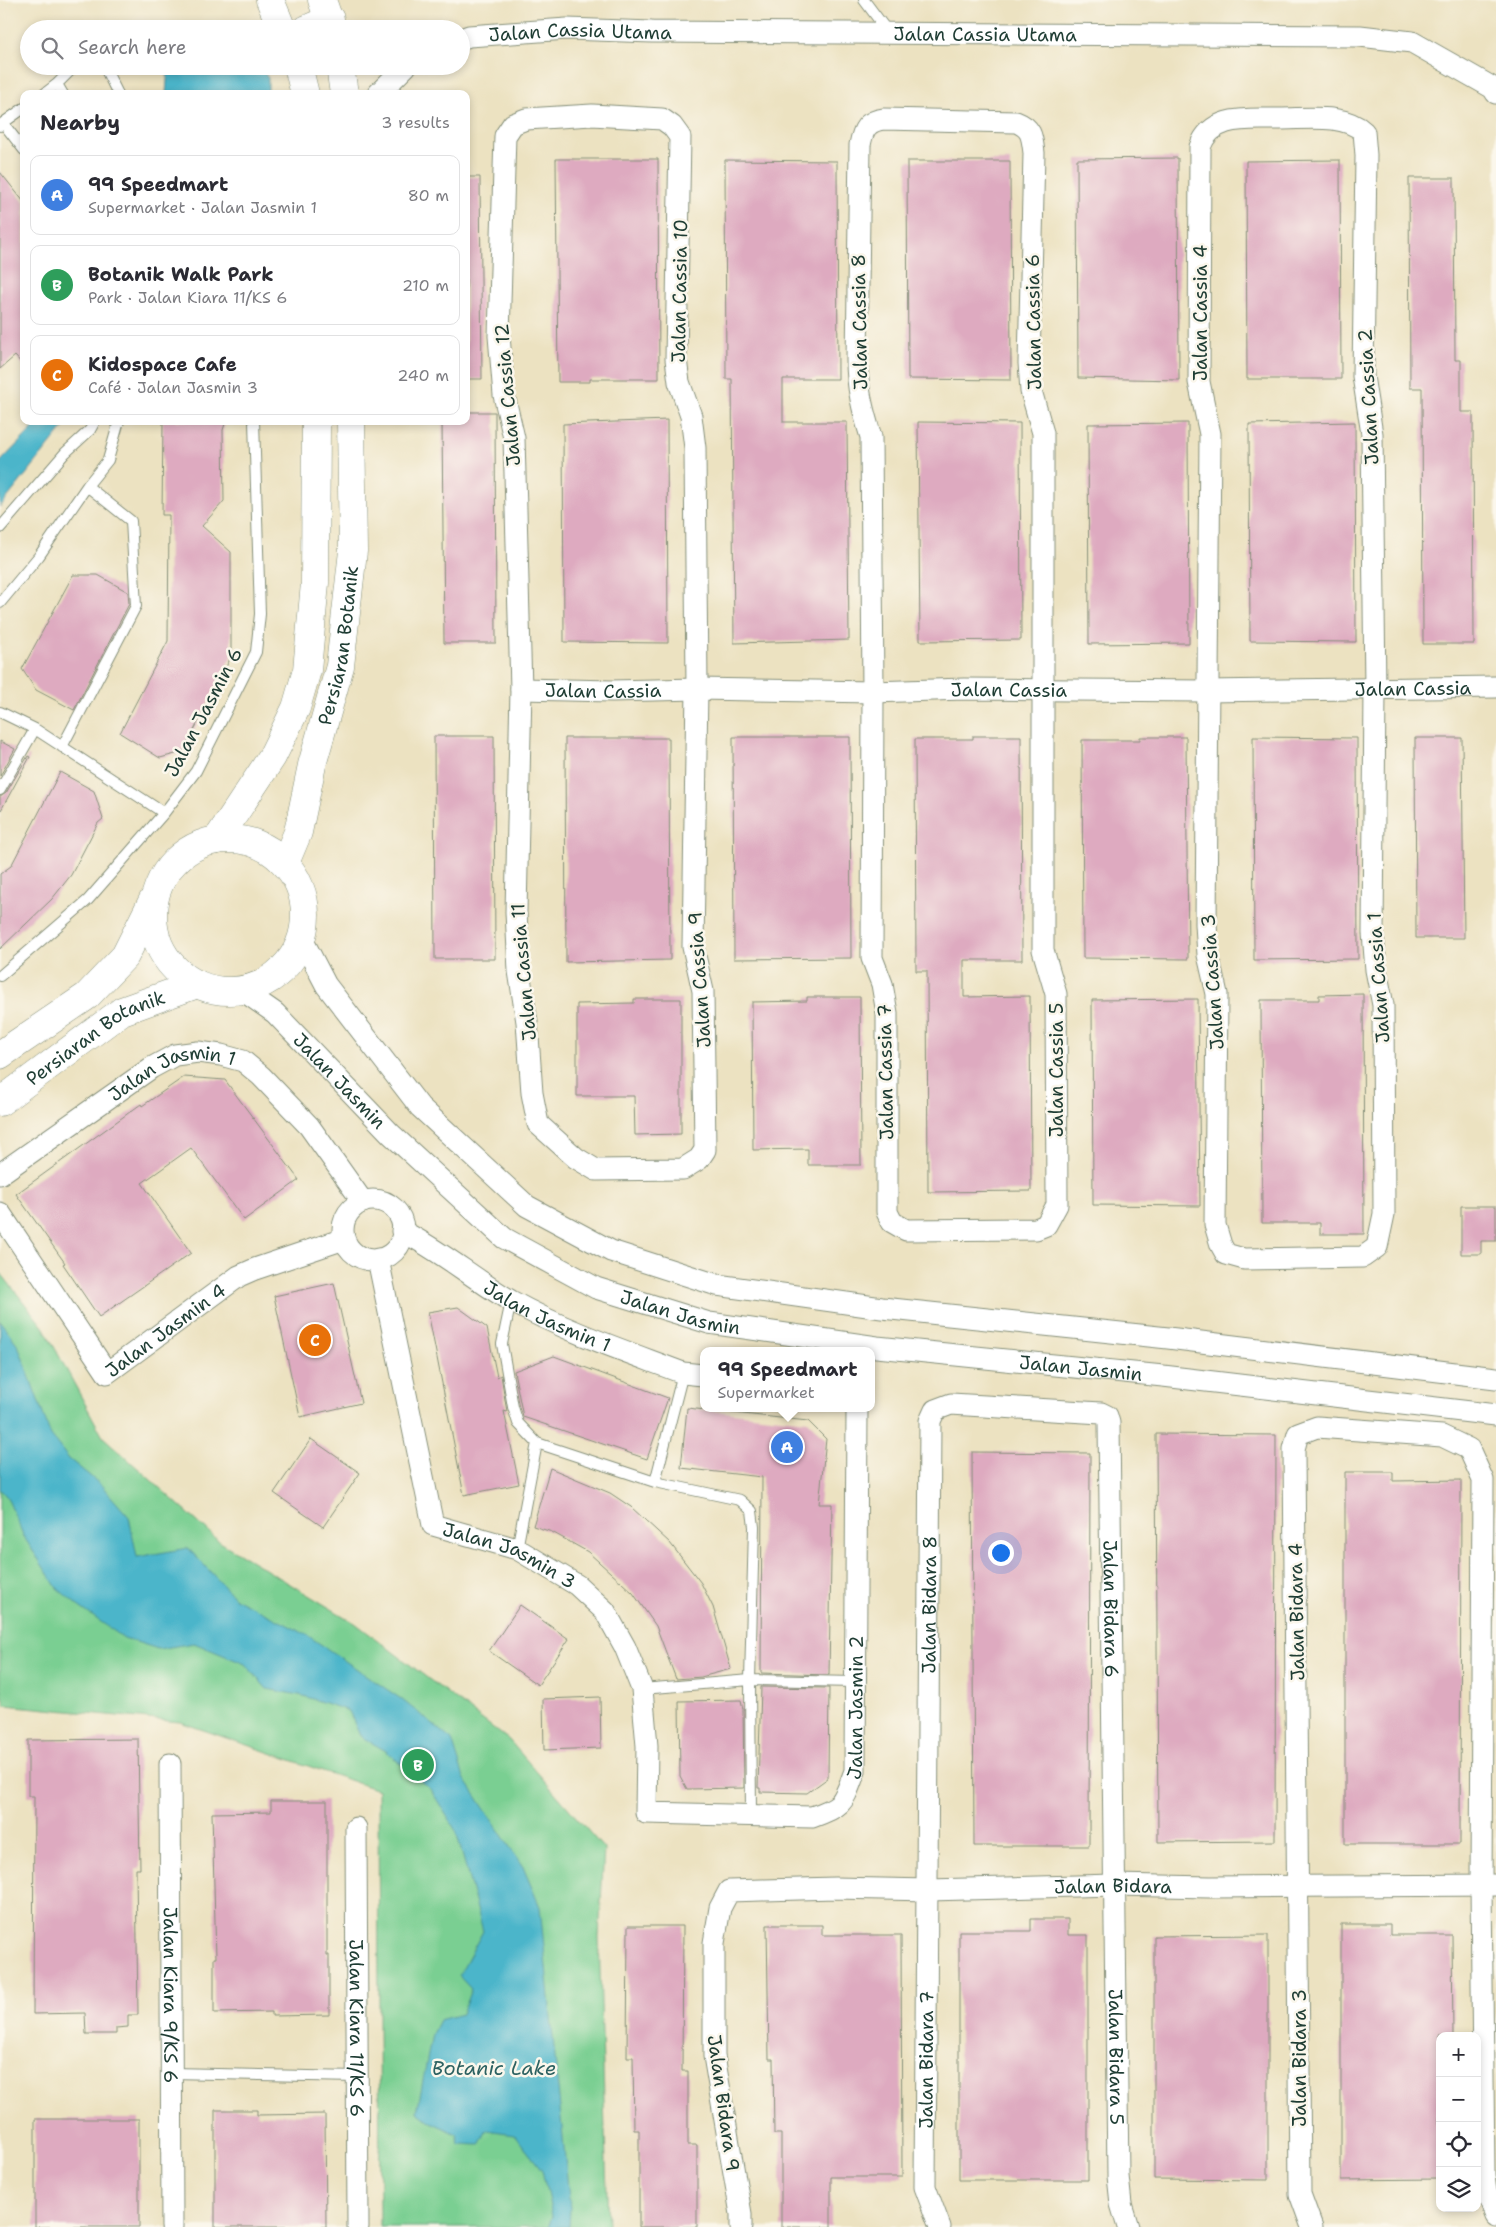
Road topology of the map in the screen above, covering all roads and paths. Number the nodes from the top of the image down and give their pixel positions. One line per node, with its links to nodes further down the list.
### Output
1 (270, 0): 3 (main road)
2 (864, 0): 4 (lane)
3 (278, 20)
4 (889, 33): 5 (street, Jalan Cassia Utama); 18 (street, Jalan Cassia Utama)
5 (470, 36)
6 (66, 75): 11 (lane)
7 (108, 75): 14 (lane)
8 (300, 75): 15 (main road)
9 (341, 75): 16 (main road)
10 (397, 75): 17 (street)
11 (57, 84): 12 (lane); 13 (lane)
12 (49, 90)
13 (61, 90)
14 (116, 90)
15 (304, 90)
16 (343, 90)
17 (382, 90)
18 (1496, 92)
19 (20, 111): 23 (lane)
20 (592, 115): 34 (street, Jalan Cassia 12); 35 (street, Jalan Cassia 10)
21 (1280, 119): 37 (street, Jalan Cassia 2); 38 (street, Jalan Cassia 4)
22 (948, 120): 36 (street, Jalan Cassia 6); 39 (street, Jalan Cassia 8)
23 (2, 124): 24 (lane)
24 (20, 145)
25 (93, 425): 31 (lane)
26 (118, 425): 30 (lane)
27 (254, 425): 44 (lane, Jalan Jasmin 6)
28 (316, 425): 45 (main road, Persiaran Botanik)
29 (352, 425): 46 (main road, Persiaran Botanik)
30 (87, 486): 32 (lane); 42 (lane)
31 (0, 528)
32 (0, 603)
33 (1496, 688): 37 (street, Jalan Cassia)
34 (521, 689): 35 (street, Jalan Cassia); 54 (street, Jalan Cassia 11)
35 (697, 689): 39 (street, Jalan Cassia); 54 (street, Jalan Cassia 9)
36 (1043, 689): 38 (street, Jalan Cassia); 39 (street, Jalan Cassia); 58 (street, Jalan Cassia 5)
37 (1375, 689): 38 (street, Jalan Cassia); 62 (street, Jalan Cassia 1)
38 (1207, 691): 62 (street, Jalan Cassia 3)
39 (873, 692): 58 (street, Jalan Cassia 7)
40 (0, 712): 41 (lane)
41 (35, 729): 42 (lane); 43 (lane)
42 (62, 747): 44 (lane)
43 (0, 790)
44 (164, 813): 49 (lane, Jalan Jasmin 6)
45 (217, 840): 46 (main road); 47 (main road)
46 (285, 863): 48 (main road)
47 (156, 893): 50 (main road); 52 (main road, Persiaran Botanik)
48 (301, 937): 51 (main road); 67 (street, Jalan Jasmin)
49 (0, 976)
50 (197, 984): 51 (main road); 53 (main road, Persiaran Botanik)
51 (242, 990): 64 (street, Jalan Jasmin)
52 (0, 1056)
53 (0, 1102)
54 (622, 1171)
55 (0, 1174): 56 (street, Jalan Jasmin 1)
56 (362, 1202): 59 (street); 60 (street)
57 (0, 1213): 60 (street, Jalan Jasmin 4)
58 (970, 1230)
59 (402, 1231): 61 (street); 63 (street, Jalan Jasmin 1)
60 (344, 1239): 61 (street)
61 (378, 1259): 73 (street, Jalan Jasmin 3)
62 (1302, 1260)
63 (511, 1300): 66 (street, Jalan Jasmin 1); 71 (lane)
64 (858, 1347)
65 (875, 1349): 70 (street, Jalan Jasmin)
66 (693, 1374): 72 (lane)
67 (1496, 1378)
68 (1023, 1408): 81 (street, Jalan Bidara 6); 84 (street, Jalan Bidara 8)
69 (858, 1412): 75 (street, Jalan Jasmin 2)
70 (1496, 1415)
71 (537, 1442): 72 (lane); 73 (lane)
72 (655, 1482): 74 (lane)
73 (517, 1548): 76 (street, Jalan Jasmin 3)
74 (750, 1680): 75 (lane); 76 (lane); 79 (lane)
75 (856, 1682): 79 (street, Jalan Jasmin 2)
76 (642, 1689): 78 (street, Jalan Jasmin 3)
77 (170, 1764): 86 (street, Jalan Kiara 9/KS 6)
78 (646, 1813): 79 (street, Jalan Jasmin 2)
79 (751, 1816)
80 (356, 1828): 87 (street, Jalan Kiara 11/KS 6)
81 (1114, 1885): 83 (street, Jalan Bidara); 84 (street, Jalan Bidara); 93 (street, Jalan Bidara 5)
82 (1488, 1885): 83 (street, Jalan Bidara); 83 (street, Jalan Bidara 4); 88 (street)
83 (1299, 1886): 94 (street, Jalan Bidara 3)
84 (928, 1890): 85 (street, Jalan Bidara); 92 (street, Jalan Bidara 7)
85 (729, 1891): 91 (street, Jalan Bidara 9)
86 (172, 2073): 87 (lane); 89 (street, Jalan Kiara 9/KS 6)
87 (357, 2077): 90 (street, Jalan Kiara 11/KS 6)
88 (1496, 2216)
89 (172, 2227)
90 (358, 2227)
91 (741, 2227)
92 (940, 2227)
93 (1128, 2227)
94 (1312, 2227)

